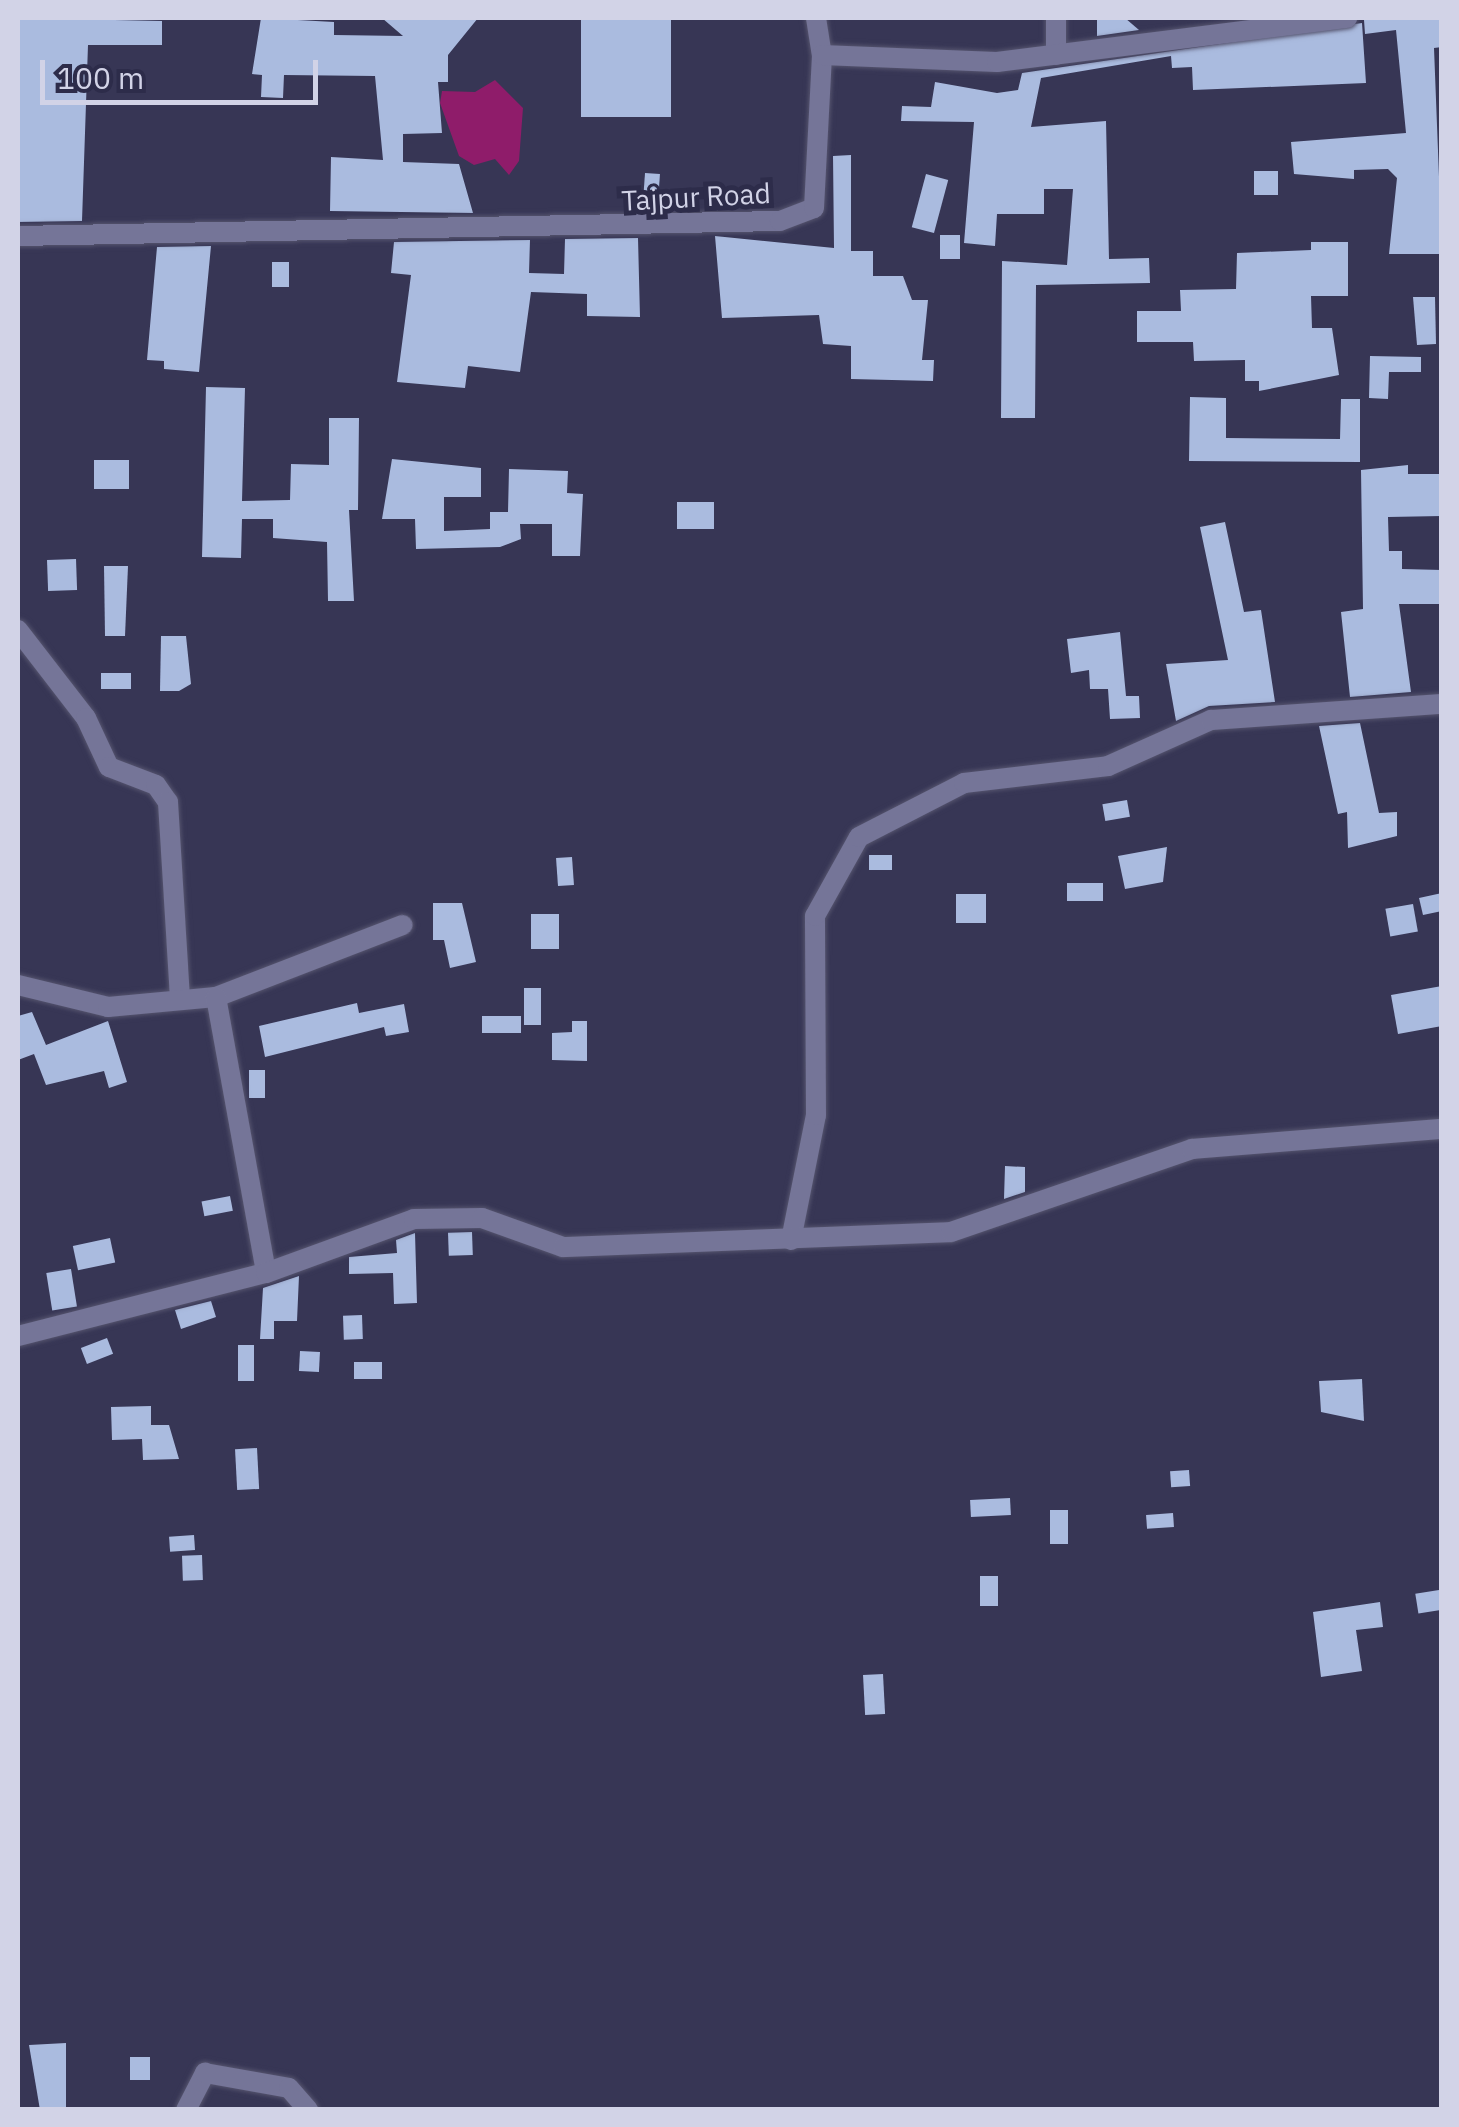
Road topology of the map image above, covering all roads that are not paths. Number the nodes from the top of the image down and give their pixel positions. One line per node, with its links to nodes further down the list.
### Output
1 (816, 18): 4 (street)
2 (1056, 18): 5 (street)
3 (1347, 18): 5 (street)
4 (822, 55): 5 (street); 6 (street, Tajpur Road)
5 (1056, 55)
6 (18, 236)
7 (18, 630): 12 (street)
8 (1442, 704): 14 (street)
9 (403, 926): 11 (street)
10 (18, 985): 12 (street)
11 (216, 997): 12 (street); 15 (street)
12 (180, 1000)
13 (1442, 1129): 14 (street)
14 (791, 1240): 15 (street)
15 (266, 1273): 16 (street)
16 (18, 1336)
17 (186, 2110): 18 (street)
18 (308, 2110)

